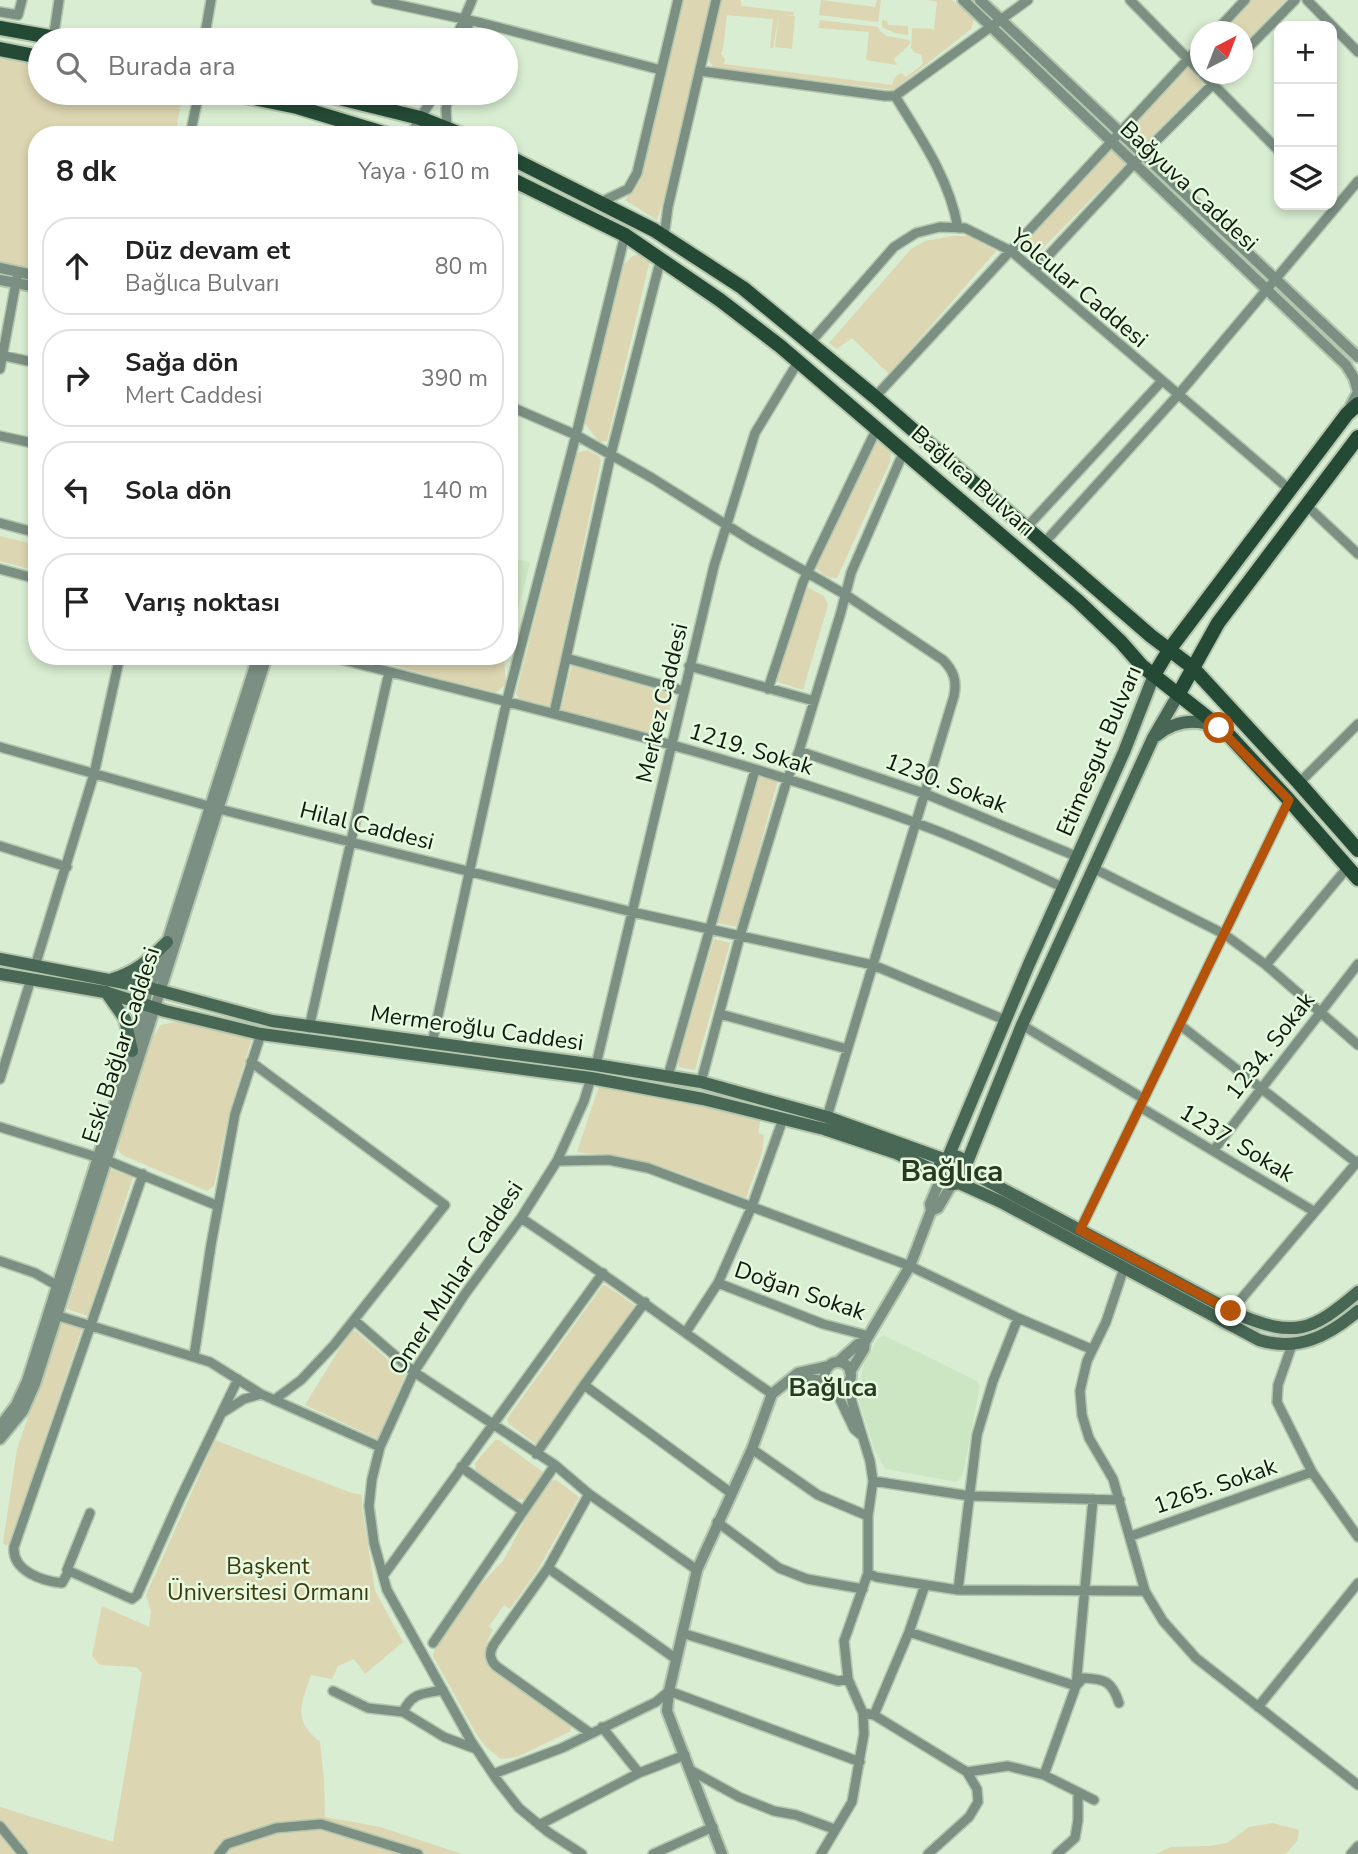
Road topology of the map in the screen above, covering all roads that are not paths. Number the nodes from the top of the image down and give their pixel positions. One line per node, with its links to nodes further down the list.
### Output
1 (22, 0): 15 (street)
2 (59, 0): 20 (street)
3 (211, 0): 21 (street)
4 (376, 0): 16 (street)
5 (472, 0): 16 (street)
6 (678, 0): 32 (street)
7 (716, 0): 33 (street)
8 (963, 0): 18 (street, Bağyuva Caddesi)
9 (980, 0): 18 (street, Bağyuva Caddesi)
10 (1028, 0): 18 (street)
11 (1130, 0): 31 (street)
12 (1245, 0): 17 (street)
13 (1295, 0): 27 (street)
14 (1307, 0): 29 (street)
15 (0, 12)
16 (466, 20): 22 (street); 23 (street); 24 (street)
17 (1225, 21)
18 (995, 23): 36 (street); 48 (street, Bağyuva Caddesi); 49 (street, Bağyuva Caddesi)
19 (0, 28): 25 (main road)
20 (58, 28)
21 (206, 28)
22 (460, 28)
23 (468, 28)
24 (497, 28)
25 (28, 33)
26 (518, 33): 32 (street)
27 (1253, 43)
28 (0, 49): 30 (main road)
29 (1358, 52)
30 (28, 55)
31 (1188, 59): 48 (street)
32 (661, 70): 56 (street)
33 (700, 71): 36 (street); 61 (street)
34 (1213, 84): 51 (street)
35 (1215, 84): 50 (street)
36 (895, 96): 59 (street)
37 (197, 105): 43 (street)
38 (285, 105): 44 (main road)
39 (367, 105): 42 (main road)
40 (428, 105): 42 (street)
41 (446, 105): 47 (street)
42 (420, 118): 45 (street); 46 (main road)
43 (192, 126)
44 (360, 126)
45 (416, 126)
46 (437, 126)
47 (447, 126)
48 (1121, 133): 49 (street); 51 (street, Bağyuva Caddesi)
49 (1112, 143): 53 (street, Bağyuva Caddesi); 62 (street)
50 (1275, 147)
51 (1143, 154): 53 (street); 70 (street, Bağyuva Caddesi)
52 (518, 161): 56 (main road, Bağlıca Bulvarı)
53 (1134, 164): 65 (street); 70 (street, Bağyuva Caddesi)
54 (1358, 181): 57 (street)
55 (518, 182): 60 (main road, Bağlıca Bulvarı)
56 (601, 202): 61 (main road, Bağlıca Bulvarı)
57 (1337, 203)
58 (1331, 210): 70 (street)
59 (958, 228): 62 (street, Yolcular Caddesi); 71 (street, Yolcular Caddesi)
60 (625, 235): 63 (main road, Bağlıca Bulvarı); 83 (street)
61 (664, 236): 71 (main road, Bağlıca Bulvarı)
62 (1011, 251): 65 (street, Yolcular Caddesi); 79 (street)
63 (661, 258): 75 (main road, Bağlıca Bulvarı); 88 (street)
64 (0, 268): 67 (street)
65 (1034, 271): 77 (street, Yolcular Caddesi)
66 (28, 276): 67 (street)
67 (17, 277): 68 (street); 69 (street); 72 (street)
68 (0, 280)
69 (28, 282)
70 (1270, 283): 73 (street, Bağyuva Caddesi); 78 (street); 80 (street, Bağyuva Caddesi)
71 (809, 344): 79 (main road, Bağlıca Bulvarı)
72 (1, 355): 74 (street); 76 (street)
73 (1358, 357)
74 (28, 361)
75 (798, 362): 82 (main road, Bağlıca Bulvarı); 92 (street, Merkez Caddesi)
76 (0, 369)
77 (1161, 382): 78 (street, Yolcular Caddesi); 93 (street)
78 (1178, 395): 89 (street, Yolcular Caddesi); 95 (street)
79 (875, 397): 93 (main road, Bağlıca Bulvarı)
80 (1353, 409): 89 (main road, Etimesgut Bulvarı)
81 (518, 411): 83 (street)
82 (877, 428): 87 (main road, Bağlıca Bulvarı); 98 (street)
83 (576, 435): 88 (street); 101 (street)
84 (0, 436): 86 (street)
85 (1358, 437): 90 (main road, Etimesgut Bulvarı)
86 (28, 442)
87 (904, 451): 100 (street); 112 (main road, Bağlıca Bulvarı)
88 (611, 454): 92 (street); 103 (street)
89 (1289, 489): 102 (main road, Etimesgut Bulvarı)
90 (1306, 505): 96 (street); 110 (main road, Etimesgut Bulvarı)
91 (0, 523): 94 (street)
92 (727, 525): 98 (street); 109 (street, Merkez Caddesi)
93 (1027, 528): 95 (main road, Bağlıca Bulvarı)
94 (28, 531)
95 (1044, 543): 102 (main road, Bağlıca Bulvarı)
96 (1358, 554)
97 (0, 569): 99 (street)
98 (807, 573): 100 (street); 113 (street)
99 (28, 577)
100 (846, 595): 117 (street); 129 (street)
101 (518, 642)
102 (1169, 650): 110 (main road, Bağlıca Bulvarı); 112 (main road, Etimesgut Bulvarı)
103 (566, 659): 114 (street); 118 (street)
104 (118, 665): 126 (street)
105 (255, 665): 131 (street)
106 (264, 665): 131 (street, Eski Bağlar Caddesi)
107 (362, 665): 111 (street, 1219. Sokak)
108 (513, 665): 116 (street)
109 (689, 666): 113 (street); 114 (street, Merkez Caddesi)
110 (1192, 667): 115 (main road, Etimesgut Bulvarı); 128 (main road, Bağlıca Bulvarı)
111 (389, 672): 116 (street, 1219. Sokak); 133 (street)
112 (1154, 676): 115 (main road, Bağlıca Bulvarı); 136 (main road, Etimesgut Bulvarı)
113 (768, 689): 117 (street)
114 (684, 691): 122 (street, Merkez Caddesi)
115 (1178, 695): 120 (main road, Bağlıca Bulvarı); 121 (main road, Etimesgut Bulvarı)
116 (507, 700): 118 (street, 1219. Sokak); 140 (street)
117 (814, 701): 124 (street)
118 (554, 713): 122 (street, 1219. Sokak)
119 (1358, 724): 128 (street)
120 (1226, 732): 121 (main road); 130 (main road, Bağlıca Bulvarı)
121 (1153, 738): 139 (main road, Etimesgut Bulvarı)
122 (673, 745): 125 (street, 1219. Sokak); 143 (street, Merkez Caddesi)
123 (0, 747): 126 (street, Hilal Caddesi)
124 (799, 751): 127 (street); 129 (street, 1230. Sokak)
125 (755, 769): 127 (street, 1219. Sokak); 144 (street)
126 (94, 774): 131 (street, Hilal Caddesi); 137 (street)
127 (787, 780): 132 (street, 1219. Sokak); 146 (street)
128 (1299, 783): 135 (main road, Bağlıca Bulvarı)
129 (926, 794): 132 (street); 136 (street, 1230. Sokak)
130 (1289, 800): 138 (main road, Bağlıca Bulvarı); 145 (street)
131 (214, 808): 133 (street, Hilal Caddesi); 147 (street); 156 (street, Eski Bağlar Caddesi)
132 (916, 823): 142 (street, 1219. Sokak); 150 (street)
133 (352, 842): 140 (street, Hilal Caddesi); 163 (street)
134 (0, 846): 137 (street)
135 (1358, 850)
136 (1077, 858): 142 (main road, Etimesgut Bulvarı)
137 (67, 867): 152 (street)
138 (1348, 867): 141 (main road, Bağlıca Bulvarı); 151 (street)
139 (1093, 868): 145 (street); 161 (main road, Etimesgut Bulvarı)
140 (470, 871): 143 (street, Hilal Caddesi); 165 (street)
141 (1358, 879)
142 (1064, 888): 160 (main road, Etimesgut Bulvarı)
143 (632, 912): 144 (street, Hilal Caddesi); 170 (street, Merkez Caddesi)
144 (710, 929): 146 (street, Hilal Caddesi); 171 (street)
145 (1224, 934): 151 (street); 162 (street)
146 (740, 936): 150 (street, Hilal Caddesi); 159 (street)
147 (167, 942): 155 (main road); 156 (street)
148 (0, 959): 152 (main road, Mermeroğlu Caddesi)
149 (1358, 964): 158 (street, 1234. Sokak)
150 (873, 965): 160 (street, Hilal Caddesi); 167 (street)
151 (1266, 965): 158 (street)
152 (35, 966): 155 (main road, Mermeroğlu Caddesi)
153 (0, 974): 154 (main road, Mermeroğlu Caddesi)
154 (31, 979): 155 (main road, Mermeroğlu Caddesi); 172 (street)
155 (107, 986): 156 (main road, Mermeroğlu Caddesi); 157 (main road, Mermeroğlu Caddesi); 168 (main road)
156 (156, 989): 157 (street, Eski Bağlar Caddesi); 163 (main road, Mermeroğlu Caddesi)
157 (151, 1006): 164 (main road, Mermeroğlu Caddesi); 168 (street, Eski Bağlar Caddesi); 181 (street, Eski Bağlar Caddesi)
158 (1320, 1012): 166 (street); 174 (street, 1234. Sokak)
159 (720, 1014): 167 (street); 173 (street)
160 (1005, 1020): 180 (main road, Etimesgut Bulvarı)
161 (1022, 1025): 175 (street, 1237. Sokak); 184 (main road, Etimesgut Bulvarı)
162 (1180, 1025): 174 (street); 175 (street)
163 (309, 1028): 165 (main road, Mermeroğlu Caddesi)
164 (261, 1034): 169 (street); 170 (main road, Mermeroğlu Caddesi)
165 (432, 1043): 170 (main road, Mermeroğlu Caddesi)
166 (1358, 1045)
167 (847, 1049): 176 (street)
168 (132, 1051): 181 (street, Eski Bağlar Caddesi)
169 (251, 1062): 187 (street); 204 (street)
170 (594, 1072): 171 (main road, Mermeroğlu Caddesi); 177 (main road, Mermeroğlu Caddesi); 182 (street, Omer Muhlar Caddesi)
171 (668, 1076): 173 (main road, Mermeroğlu Caddesi)
172 (0, 1079)
173 (701, 1083): 176 (main road, Mermeroğlu Caddesi)
174 (1261, 1088): 179 (street, 1234. Sokak); 183 (street)
175 (1142, 1103): 179 (street, 1237. Sokak); 191 (street)
176 (827, 1117): 180 (main road, Mermeroğlu Caddesi)
177 (783, 1119): 186 (main road, Mermeroğlu Caddesi); 188 (street)
178 (0, 1126): 181 (street)
179 (1213, 1151): 189 (street, 1237. Sokak)
180 (946, 1157): 184 (main road); 186 (main road)
181 (102, 1158): 185 (street); 197 (street, Eski Bağlar Caddesi); 202 (street, Eski Bağlar Caddesi)
182 (557, 1161): 188 (street); 190 (street, Omer Muhlar Caddesi)
183 (1358, 1163): 189 (street)
184 (967, 1167): 186 (main road); 191 (main road)
185 (143, 1174): 187 (street); 205 (street)
186 (948, 1180): 193 (street); 194 (main road, Mermeroğlu Caddesi)
187 (218, 1206): 210 (street)
188 (752, 1206): 193 (street); 196 (street)
189 (1315, 1212): 200 (street)
190 (521, 1217): 195 (street); 212 (street, Omer Muhlar Caddesi)
191 (1080, 1230): 200 (main road)
192 (0, 1261): 197 (street)
193 (910, 1266): 203 (street); 207 (street)
194 (1124, 1268): 208 (main road, Mermeroğlu Caddesi); 209 (street)
195 (603, 1273): 199 (street); 222 (street)
196 (718, 1283): 206 (street); 207 (street, Doğan Sokak)
197 (58, 1286): 202 (street, Eski Bağlar Caddesi)
198 (1358, 1292): 200 (main road)
199 (645, 1302): 206 (street); 217 (street)
200 (1231, 1311)
201 (1358, 1311): 208 (main road)
202 (54, 1314): 205 (street); 223 (street, Eski Bağlar Caddesi); 225 (street, Eski Bağlar Caddesi)
203 (1018, 1318): 209 (street); 235 (street)
204 (354, 1320): 212 (street); 220 (street)
205 (92, 1325): 210 (street); 246 (street)
206 (686, 1332): 219 (street)
207 (867, 1339): 211 (street); 213 (street)
208 (1292, 1345): 231 (street)
209 (1091, 1349): 237 (street)
210 (194, 1356): 214 (street)
211 (833, 1364): 213 (street); 215 (street); 216 (street)
212 (414, 1371): 222 (street); 226 (street, Omer Muhlar Caddesi)
213 (849, 1376): 216 (street); 224 (street)
214 (238, 1378): 218 (street); 221 (street)
215 (793, 1378): 216 (street); 219 (street)
216 (831, 1384): 224 (street)
217 (584, 1385): 228 (street); 233 (street)
218 (261, 1394): 220 (street); 221 (street)
219 (772, 1394): 227 (street)
220 (274, 1399): 226 (street)
221 (221, 1414): 246 (street)
222 (494, 1424): 228 (street); 230 (street)
223 (0, 1426)
224 (862, 1436): 232 (street)
225 (0, 1439)
226 (380, 1447): 248 (street, Omer Muhlar Caddesi)
227 (752, 1449): 233 (street); 240 (street)
228 (536, 1454): 229 (street)
229 (555, 1465): 234 (street); 238 (street)
230 (461, 1467): 238 (street); 248 (street)
231 (1312, 1472): 242 (street, 1265. Sokak); 243 (street)
232 (873, 1481): 235 (street); 240 (street)
233 (731, 1493): 241 (street)
234 (589, 1494): 244 (street); 245 (street)
235 (970, 1496): 236 (street); 252 (street)
236 (1093, 1499): 237 (street); 254 (street)
237 (1119, 1500): 242 (street)
238 (523, 1511): 257 (street)
239 (90, 1513): 246 (street)
240 (868, 1516): 247 (street)
241 (717, 1522): 245 (street); 251 (street)
242 (1131, 1536): 253 (street)
243 (1358, 1536)
244 (548, 1568): 258 (street); 270 (street)
245 (697, 1570): 256 (street)
246 (69, 1572)
247 (868, 1573): 250 (street); 251 (street)
248 (383, 1577): 261 (street, Omer Muhlar Caddesi)
249 (1358, 1583): 265 (street)
250 (925, 1585): 252 (street); 255 (street)
251 (863, 1589): 259 (street)
252 (958, 1590): 254 (street)
253 (1145, 1591): 254 (street); 265 (street)
254 (1086, 1592): 260 (street)
255 (909, 1632): 260 (street); 268 (street)
256 (682, 1633): 258 (street); 259 (street)
257 (433, 1643)
258 (676, 1659): 263 (street)
259 (849, 1679): 267 (street)
260 (1076, 1686): 264 (street); 278 (street)
261 (443, 1690): 266 (street); 271 (street, Omer Muhlar Caddesi)
262 (333, 1691): 266 (street)
263 (669, 1691): 269 (street); 272 (street); 273 (street)
264 (1119, 1703)
265 (1258, 1707): 279 (street)
266 (403, 1712): 271 (street)
267 (863, 1713): 268 (street); 273 (street)
268 (874, 1715): 275 (street)
269 (602, 1727): 270 (street); 276 (street)
270 (590, 1733): 277 (street)
271 (476, 1749): 277 (street, Omer Muhlar Caddesi)
272 (685, 1755): 274 (street); 276 (street)
273 (860, 1762): 285 (street)
274 (692, 1772): 284 (street); 285 (street)
275 (967, 1772): 278 (street); 294 (street)
276 (639, 1773): 282 (street)
277 (493, 1774): 282 (street, Omer Muhlar Caddesi)
278 (1044, 1775): 280 (street)
279 (1358, 1785)
280 (1078, 1793): 281 (street); 295 (street)
281 (1094, 1800)
282 (540, 1825): 290 (street, Omer Muhlar Caddesi)
283 (0, 1826): 287 (street)
284 (713, 1827): 291 (street); 292 (street)
285 (834, 1829): 293 (street)
286 (1358, 1846): 296 (street)
287 (23, 1854)
288 (219, 1854): 289 (street)
289 (418, 1854)
290 (582, 1854)
291 (653, 1854)
292 (722, 1854)
293 (821, 1854)
294 (928, 1854)
295 (1058, 1854)
296 (1351, 1854)

